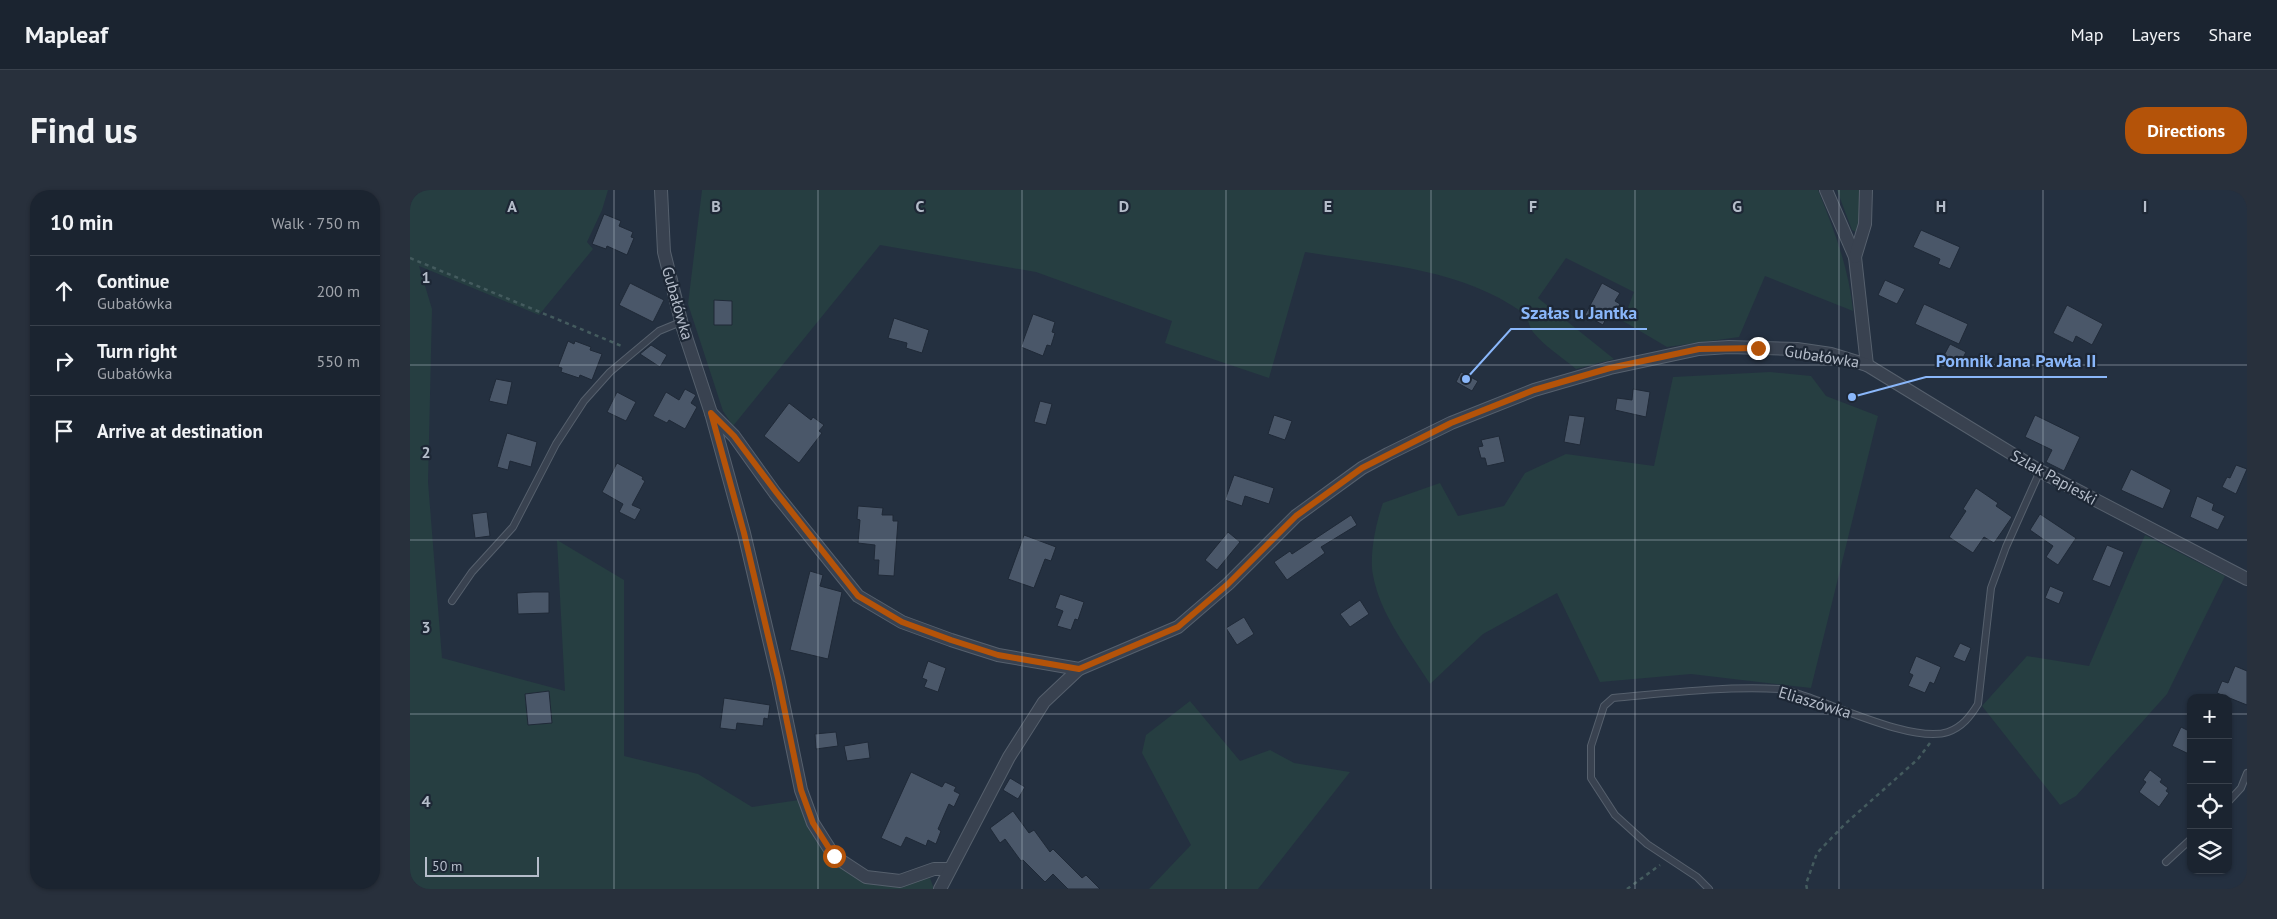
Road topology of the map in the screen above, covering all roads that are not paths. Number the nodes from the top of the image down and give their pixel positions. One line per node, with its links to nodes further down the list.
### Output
1 (662, 190): 5 (street, Gubałówka)
2 (1826, 190): 4 (street, Gubałówka)
3 (1866, 190): 4 (street)
4 (1854, 257): 6 (street, Gubałówka)
5 (682, 325): 7 (street, Gubałówka); 10 (lane)
6 (1866, 364): 8 (street, Szlak Papieski); 11 (street, Gubałówka)
7 (711, 413): 11 (street, Gubałówka); 16 (street, Gubałówka)
8 (2040, 471): 9 (street, Szlak Papieski); 18 (lane, Eliaszówka)
9 (2247, 579)
10 (452, 602)
11 (1079, 669): 16 (street)
12 (2247, 773): 13 (lane)
13 (2232, 798)
14 (2187, 844): 15 (lane)
15 (2166, 862)
16 (949, 869): 17 (street)
17 (940, 889)
18 (1709, 889)

